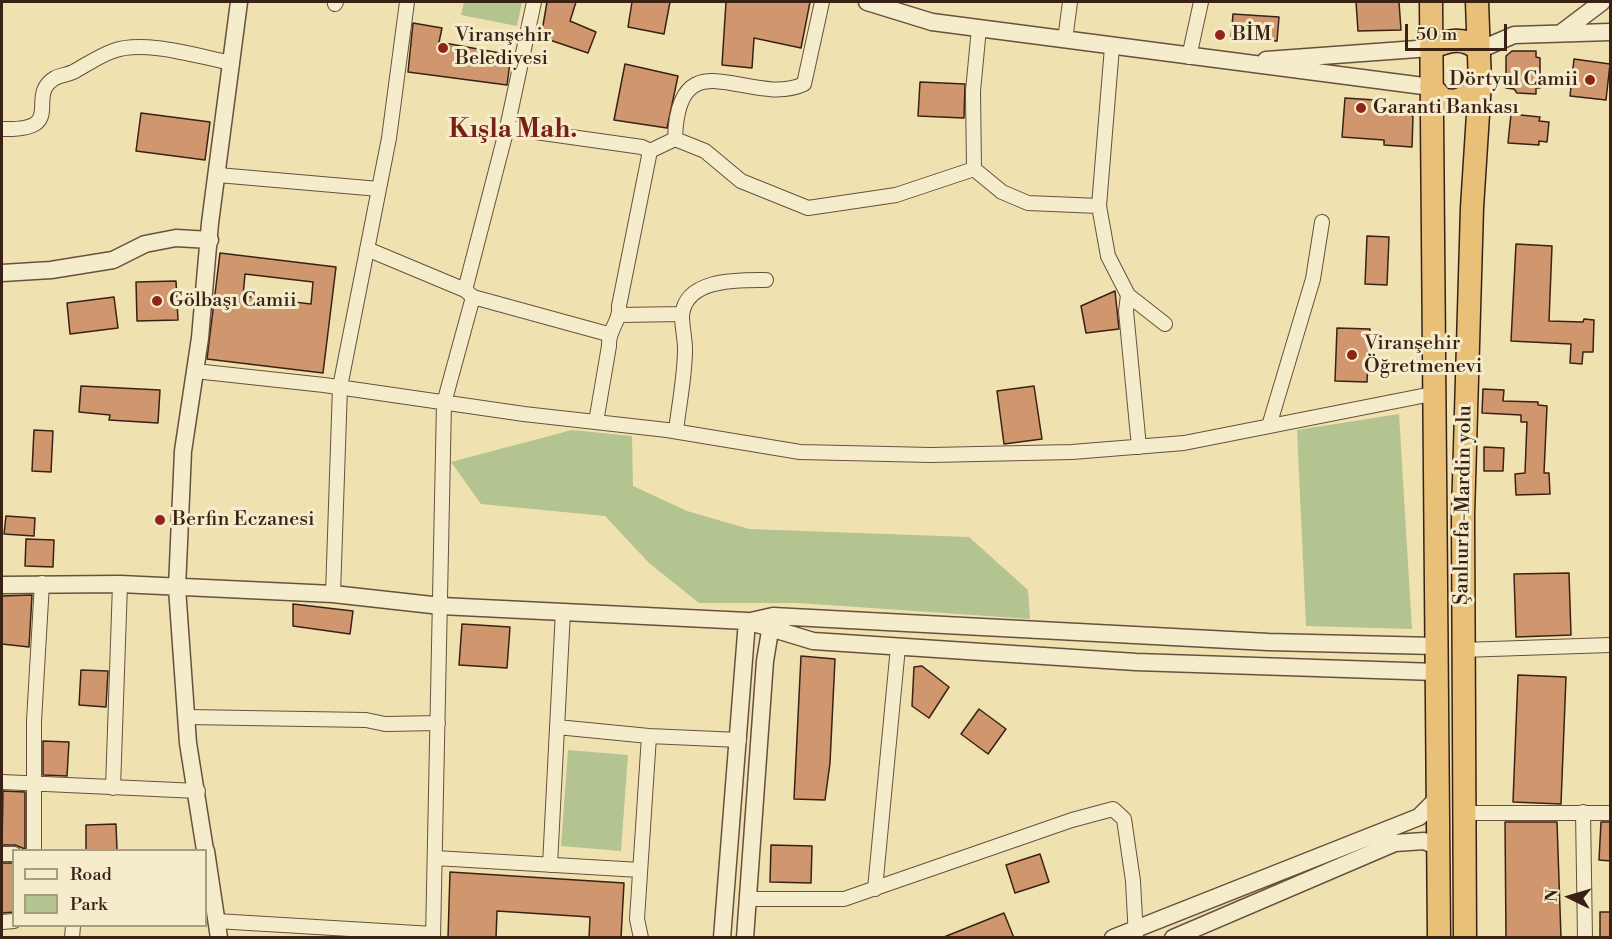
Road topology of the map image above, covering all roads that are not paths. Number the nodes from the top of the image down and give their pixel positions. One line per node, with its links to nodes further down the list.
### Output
1 (239, 2): 21 (street)
2 (407, 2): 31 (street)
3 (534, 2): 25 (street)
4 (822, 2): 27 (street)
5 (867, 2): 12 (street)
6 (1070, 2): 16 (street)
7 (1201, 2): 20 (street)
8 (1431, 2): 18 (highway)
9 (1478, 2): 19 (highway, Şanlıurfa-Mardin yolu)
10 (1602, 2): 15 (street)
11 (1611, 18): 13 (street)
12 (979, 28): 16 (street); 29 (street)
13 (1592, 32): 14 (street); 15 (street)
14 (1611, 32)
15 (1561, 33): 19 (street)
16 (1065, 40): 17 (street)
17 (1112, 47): 20 (street); 32 (street)
18 (1431, 48): 19 (highway); 22 (street); 23 (highway)
19 (1479, 50): 24 (highway, Şanlıurfa-Mardin yolu)
20 (1189, 57): 22 (street)
21 (232, 63): 26 (street); 30 (street)
22 (1232, 63): 23 (street)
23 (1431, 87): 24 (highway); 46 (highway)
24 (1480, 90): 64 (highway, Şanlıurfa-Mardin yolu)
25 (507, 128): 28 (street); 38 (street)
26 (2, 129)
27 (675, 140): 28 (street); 29 (street)
28 (650, 151): 41 (street)
29 (974, 169): 32 (street)
30 (218, 175): 31 (street); 34 (street)
31 (379, 189): 35 (street)
32 (1100, 206): 39 (street)
33 (1322, 222): 49 (street)
34 (210, 240): 36 (street); 44 (street)
35 (367, 249): 38 (street); 45 (street)
36 (2, 273)
37 (766, 280): 40 (street)
38 (469, 293): 43 (street); 47 (street)
39 (1128, 296): 42 (street); 51 (street)
40 (682, 314): 41 (street); 50 (street)
41 (620, 315): 43 (street)
42 (1165, 324)
43 (608, 334): 48 (street)
44 (195, 371): 45 (street); 55 (street)
45 (340, 387): 47 (street); 56 (street)
46 (1432, 394): 49 (street); 62 (highway)
47 (444, 403): 48 (street); 57 (street)
48 (596, 422): 50 (street)
49 (1269, 426): 51 (street)
50 (676, 431): 51 (street)
51 (1139, 447)
52 (42, 584): 53 (street); 54 (street); 72 (street)
53 (120, 584): 55 (street); 73 (street)
54 (2, 585)
55 (177, 588): 56 (street); 66 (street)
56 (333, 594): 57 (street)
57 (441, 606): 58 (street); 67 (street)
58 (563, 611): 59 (street); 68 (street)
59 (747, 621): 60 (street); 70 (street)
60 (771, 622): 62 (street); 63 (street); 87 (street)
61 (1611, 645): 64 (street)
62 (1435, 646): 65 (highway)
63 (898, 647): 65 (street); 86 (street)
64 (1462, 650): 76 (highway, Şanlıurfa-Mardin yolu)
65 (1436, 672): 75 (highway)
66 (186, 717): 67 (street); 74 (street)
67 (438, 723): 82 (street)
68 (557, 727): 69 (street); 84 (street)
69 (649, 736): 70 (street); 85 (street)
70 (739, 740): 93 (street)
71 (2, 782): 72 (street)
72 (33, 784): 73 (street); 80 (street)
73 (113, 788): 74 (street)
74 (198, 790): 81 (street)
75 (1437, 799): 79 (highway); 90 (street)
76 (1464, 813): 77 (street); 98 (highway, Şanlıurfa-Mardin yolu)
77 (1583, 813): 78 (street); 99 (street)
78 (1611, 813)
79 (1438, 847): 96 (street); 97 (highway)
80 (34, 849)
81 (206, 849)
82 (435, 858): 84 (street); 91 (street)
83 (207, 864): 88 (street)
84 (550, 865): 85 (street)
85 (640, 870): 92 (street)
86 (875, 889): 87 (street); 90 (street)
87 (748, 899): 94 (street)
88 (210, 902): 89 (street)
89 (218, 929): 91 (street)
90 (1136, 933): 95 (street)
91 (433, 936)
92 (641, 938)
93 (722, 938)
94 (745, 938)
95 (1113, 938)
96 (1173, 938)
97 (1439, 938)
98 (1465, 938)
99 (1585, 938)

